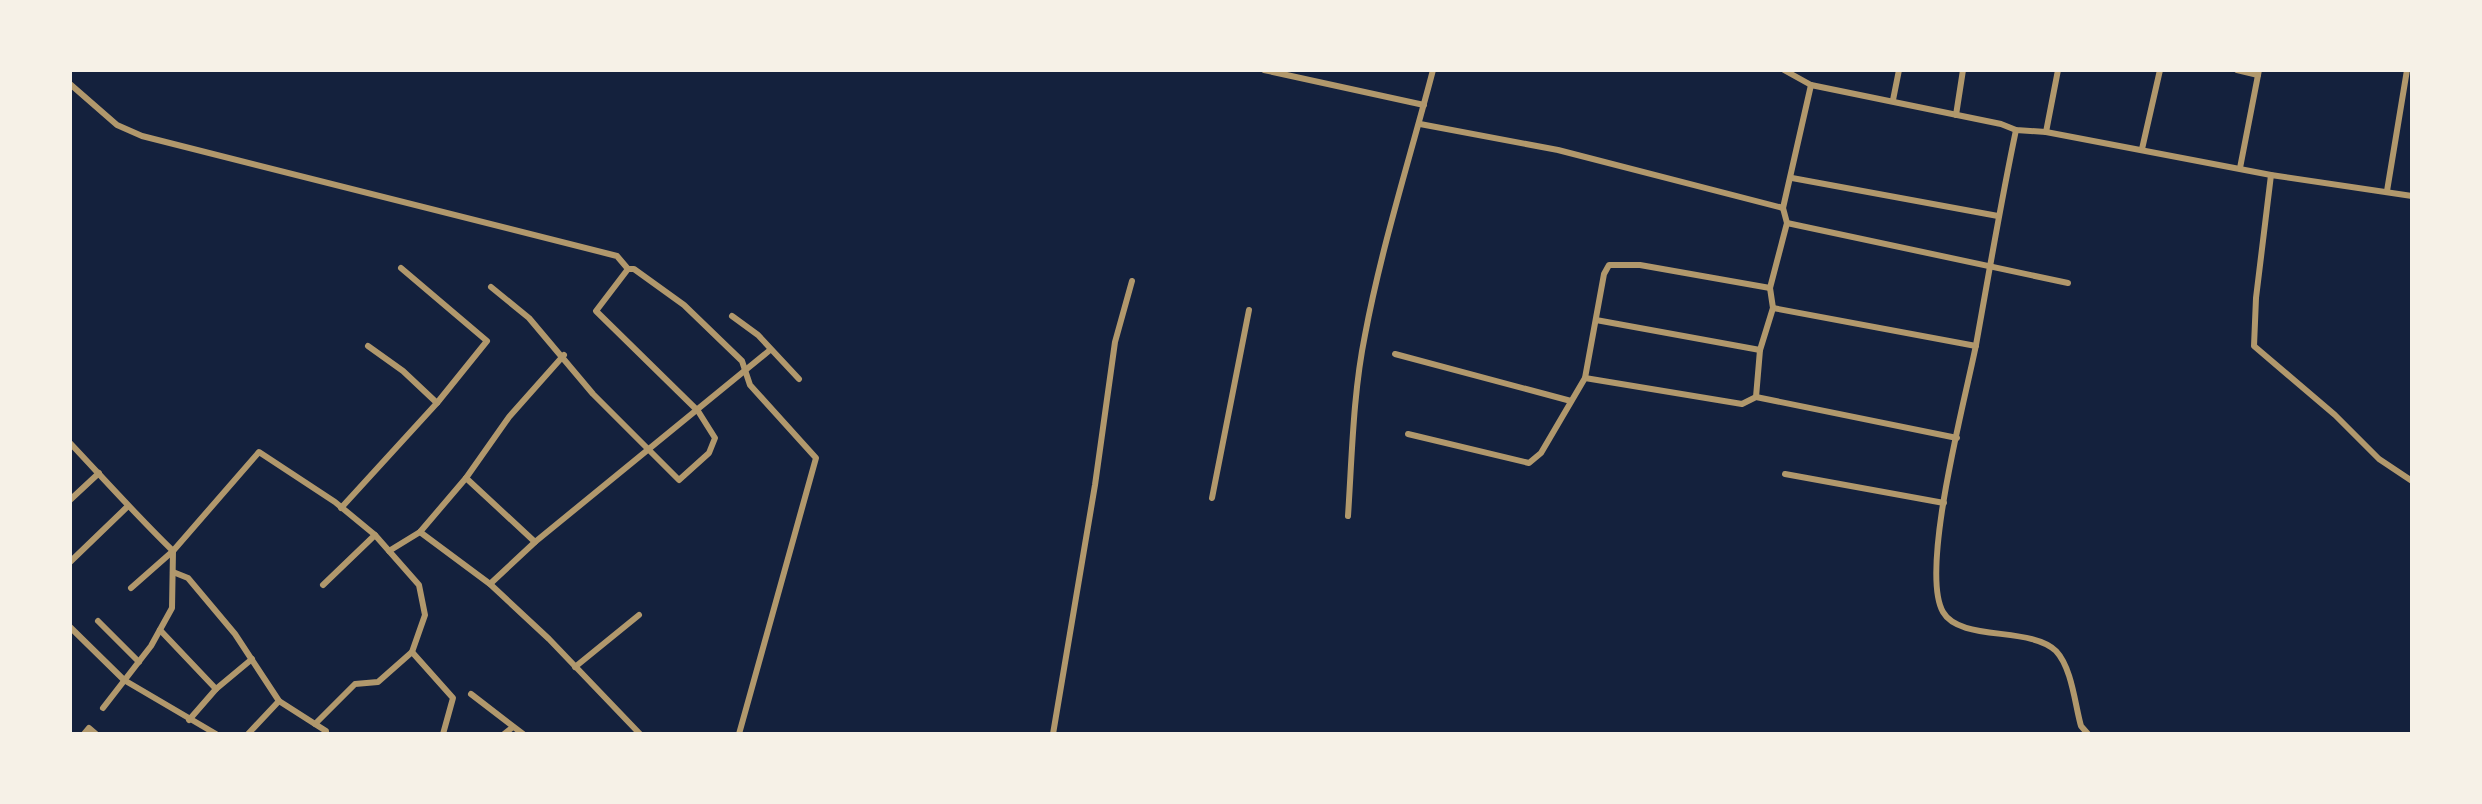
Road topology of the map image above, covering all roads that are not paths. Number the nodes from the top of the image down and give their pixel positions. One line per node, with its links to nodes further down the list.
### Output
1 (1264, 70): 14 (street)
2 (1433, 70): 14 (street)
3 (1784, 70): 12 (street)
4 (1899, 70): 13 (street)
5 (1963, 70): 15 (street)
6 (2058, 70): 18 (street)
7 (2160, 70): 19 (street)
8 (2237, 70): 10 (street)
9 (2407, 70): 23 (street)
10 (2258, 73): 20 (street)
11 (70, 84): 30 (street)
12 (1811, 85): 13 (street); 22 (street)
13 (1893, 100): 15 (street)
14 (1424, 105): 16 (street)
15 (1956, 115): 17 (street)
16 (1420, 124): 25 (street); 65 (street)
17 (2016, 130): 18 (street); 26 (street)
18 (2046, 132): 19 (street)
19 (2142, 149): 20 (street)
20 (2240, 168): 21 (street)
21 (2271, 175): 23 (street); 59 (street)
22 (1792, 178): 25 (street); 26 (street)
23 (2388, 191): 24 (street)
24 (2412, 196)
25 (1783, 208): 27 (street)
26 (1998, 216): 28 (street)
27 (1787, 223): 28 (street); 34 (street)
28 (1990, 266): 32 (street); 40 (street)
29 (401, 268): 50 (street)
30 (628, 268): 45 (street); 51 (street)
31 (1132, 281): 102 (street)
32 (2068, 283)
33 (491, 287): 44 (street)
34 (1770, 288): 35 (street); 38 (street)
35 (1773, 308): 40 (street); 42 (street)
36 (1249, 310): 60 (street)
37 (732, 316): 41 (street)
38 (1596, 320): 42 (street); 46 (street)
39 (368, 346): 50 (street)
40 (1976, 346): 53 (street)
41 (770, 350): 45 (street); 47 (street)
42 (1760, 350): 48 (street)
43 (1395, 354): 49 (street)
44 (564, 355): 55 (street); 58 (street)
45 (747, 372): 51 (street); 101 (street)
46 (1585, 378): 48 (street); 49 (street)
47 (799, 379)
48 (1756, 397): 53 (street)
49 (1571, 401): 52 (street)
50 (437, 403): 64 (street)
51 (698, 411): 55 (street); 55 (street)
52 (1408, 434)
53 (1957, 438): 62 (street)
54 (70, 443): 56 (street)
55 (648, 452): 68 (street)
56 (99, 473): 61 (street); 63 (street)
57 (1785, 474): 62 (street)
58 (466, 478): 66 (street); 68 (street)
59 (2412, 481)
60 (1212, 498)
61 (70, 500)
62 (1944, 503): 103 (street)
63 (127, 507): 69 (street); 71 (street)
64 (341, 508): 67 (street); 69 (street)
65 (1348, 516)
66 (420, 532): 70 (street); 73 (street)
67 (375, 535): 70 (street); 74 (street)
68 (535, 542): 73 (street)
69 (173, 551): 72 (street); 75 (street)
70 (389, 551): 80 (street)
71 (70, 562)
72 (173, 572): 79 (street); 81 (street)
73 (490, 584): 83 (street)
74 (323, 585)
75 (131, 588)
76 (639, 615): 83 (street)
77 (98, 621): 82 (street)
78 (70, 627): 84 (street)
79 (160, 629): 82 (street); 85 (street)
80 (412, 652): 90 (street); 97 (street)
81 (252, 659): 85 (street); 87 (street)
82 (139, 662): 84 (street)
83 (575, 667): 100 (street)
84 (124, 680): 88 (street); 89 (street)
85 (216, 689): 89 (street)
86 (471, 694): 91 (street)
87 (279, 701): 90 (street); 95 (street)
88 (103, 708)
89 (189, 720): 94 (street)
90 (315, 724): 96 (street)
91 (513, 727): 98 (street); 99 (street)
92 (85, 734): 93 (street)
93 (96, 734)
94 (216, 734)
95 (248, 734)
96 (326, 734)
97 (443, 734)
98 (504, 734)
99 (523, 734)
100 (640, 734)
101 (739, 734)
102 (1053, 734)
103 (2088, 734)

